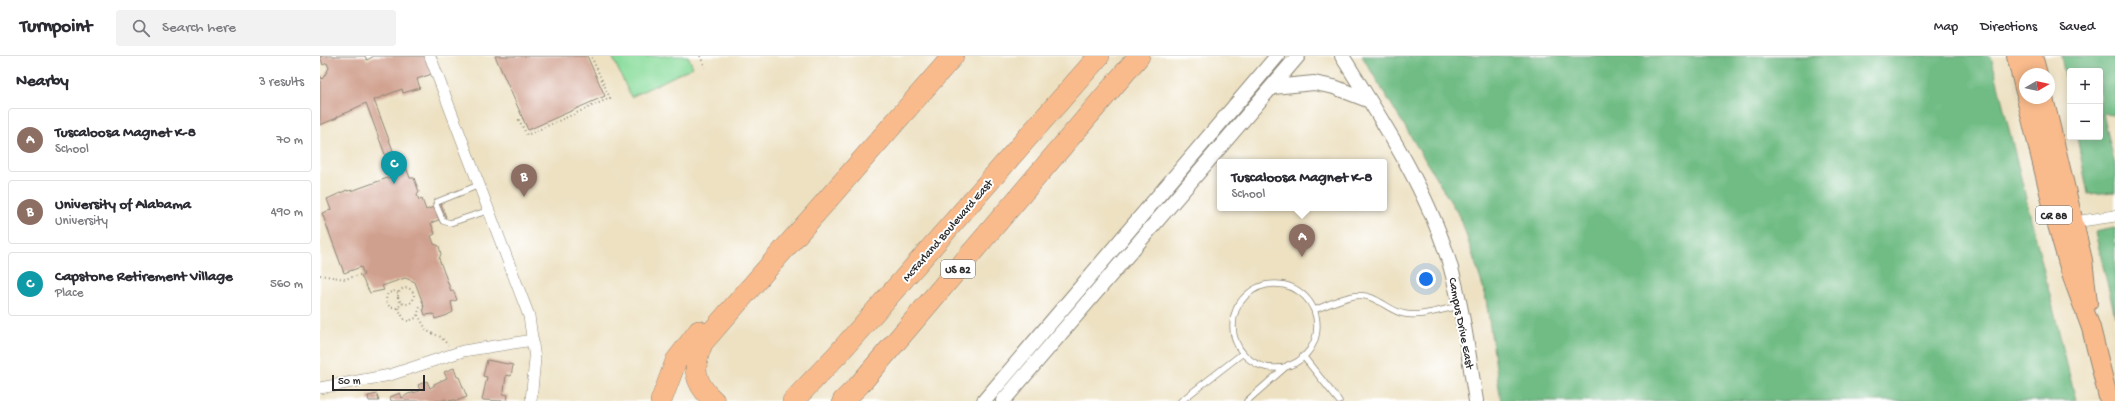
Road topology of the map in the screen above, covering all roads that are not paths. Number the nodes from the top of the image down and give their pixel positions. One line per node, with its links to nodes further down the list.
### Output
1 (430, 56): 17 (street)
2 (938, 56): 32 (highway)
3 (953, 56): 33 (highway)
4 (1098, 56): 29 (highway, McFarland Boulevard East / US 82)
5 (1140, 56): 36 (highway, US 82)
6 (1277, 56): 37 (street)
7 (1298, 56): 13 (street)
8 (1342, 56): 14 (street, Campus Drive East)
9 (2016, 56): 11 (main road, CR 88)
10 (2033, 56): 12 (main road)
11 (2021, 68)
12 (2036, 68)
13 (1273, 87): 14 (street); 38 (street)
14 (1370, 101): 22 (street, Campus Drive East)
15 (2034, 104): 21 (main road, CR 88)
16 (2035, 104): 20 (main road, CR 88)
17 (480, 185): 18 (street); 18 (lane)
18 (490, 210): 25 (street)
19 (2115, 216): 20 (street)
20 (2075, 222): 21 (street); 24 (main road, CR 88)
21 (2057, 225): 24 (main road, CR 88)
22 (1460, 306): 23 (lane); 42 (street, Campus Drive East)
23 (1314, 310): 26 (lane); 27 (lane)
24 (2091, 328): 43 (main road, CR 88)
25 (533, 340): 30 (street); 31 (street)
26 (1243, 352): 28 (lane); 39 (lane)
27 (1303, 356): 28 (lane); 41 (lane)
28 (1288, 365): 40 (lane)
29 (811, 383): 34 (highway); 35 (highway, McFarland Boulevard East / US 82)
30 (320, 388)
31 (531, 401)
32 (661, 401)
33 (714, 401)
34 (778, 401)
35 (793, 401)
36 (843, 401)
37 (984, 401)
38 (1003, 401)
39 (1181, 401)
40 (1247, 401)
41 (1339, 401)
42 (1476, 401)
43 (2108, 401)

